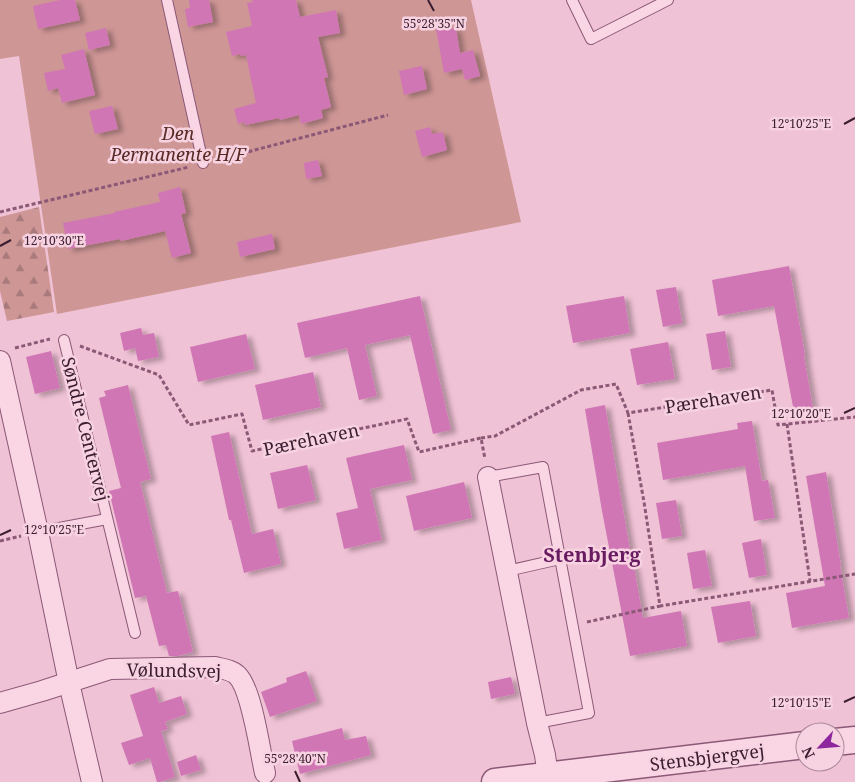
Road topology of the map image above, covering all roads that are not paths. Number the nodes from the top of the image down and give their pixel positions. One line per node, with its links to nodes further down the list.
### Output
1 (167, 0): 4 (lane)
2 (572, 0): 3 (lane)
3 (668, 0)
4 (203, 163)
5 (64, 340): 8 (lane, Søndre Centervej)
6 (4, 356): 9 (street)
7 (488, 477): 10 (lane); 11 (street)
8 (107, 519): 9 (lane, Søndre Centervej); 12 (lane, Søndre Centervej)
9 (38, 532): 13 (street)
10 (560, 559): 11 (lane); 15 (lane)
11 (507, 571): 15 (street)
12 (135, 633)
13 (69, 683): 14 (street); 17 (street, Vølundsvej); 19 (street)
14 (0, 703)
15 (537, 723): 18 (street)
16 (795, 747): 18 (street, Stensbjergvej)
17 (265, 773)
18 (549, 780): 20 (street, Stensbjergvej)
19 (92, 782)
20 (495, 782)

